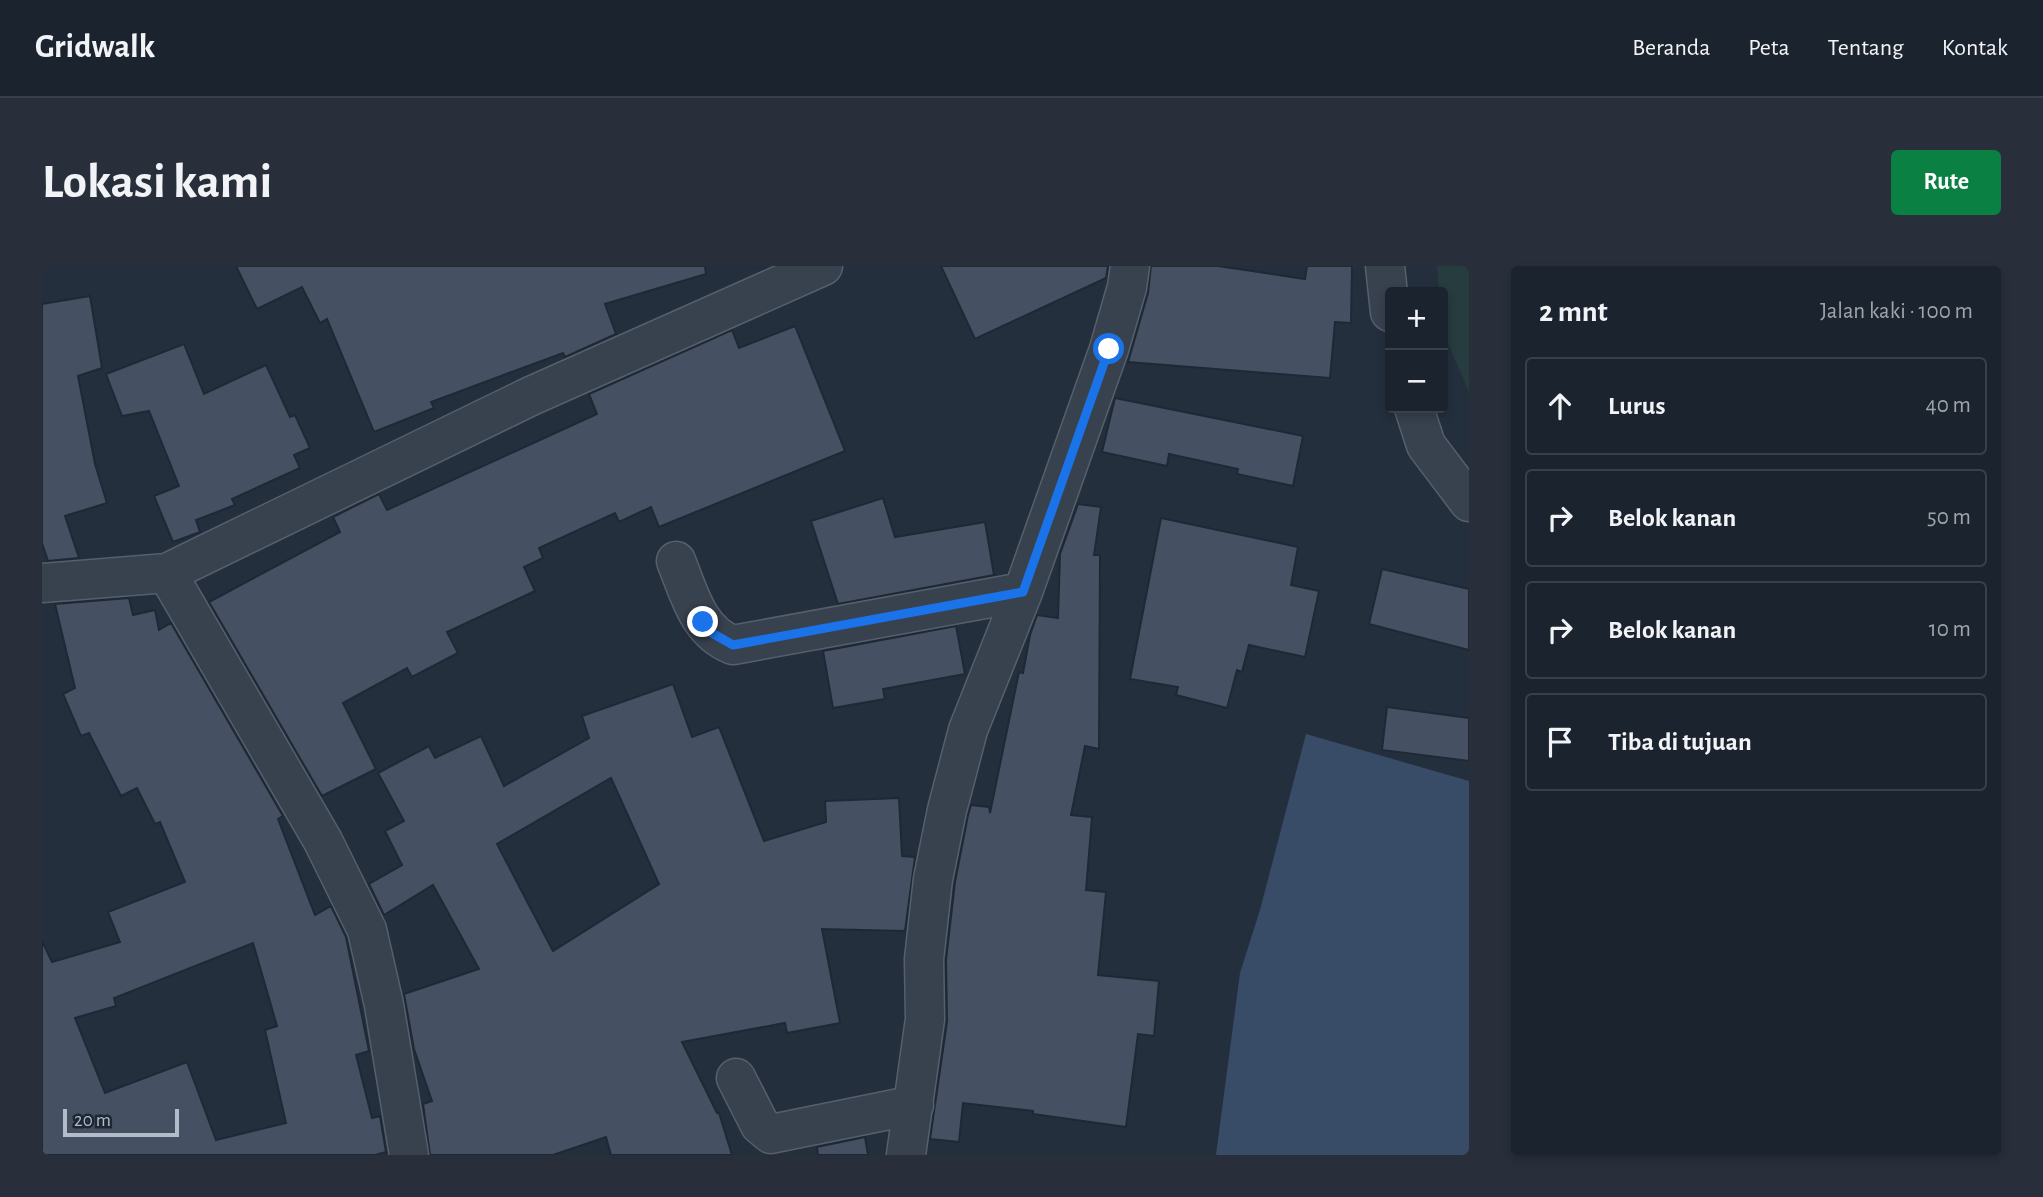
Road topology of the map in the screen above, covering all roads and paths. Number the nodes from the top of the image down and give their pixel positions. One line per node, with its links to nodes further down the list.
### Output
1 (823, 266): 8 (street)
2 (1130, 266): 10 (street)
3 (1385, 266): 4 (street)
4 (1387, 287)
5 (1416, 413): 6 (street)
6 (1469, 502)
7 (676, 561): 10 (street)
8 (167, 573): 9 (street); 13 (street)
9 (42, 583)
10 (1023, 592): 12 (street)
11 (736, 1078): 12 (street)
12 (914, 1105): 14 (street)
13 (410, 1155)
14 (906, 1155)

